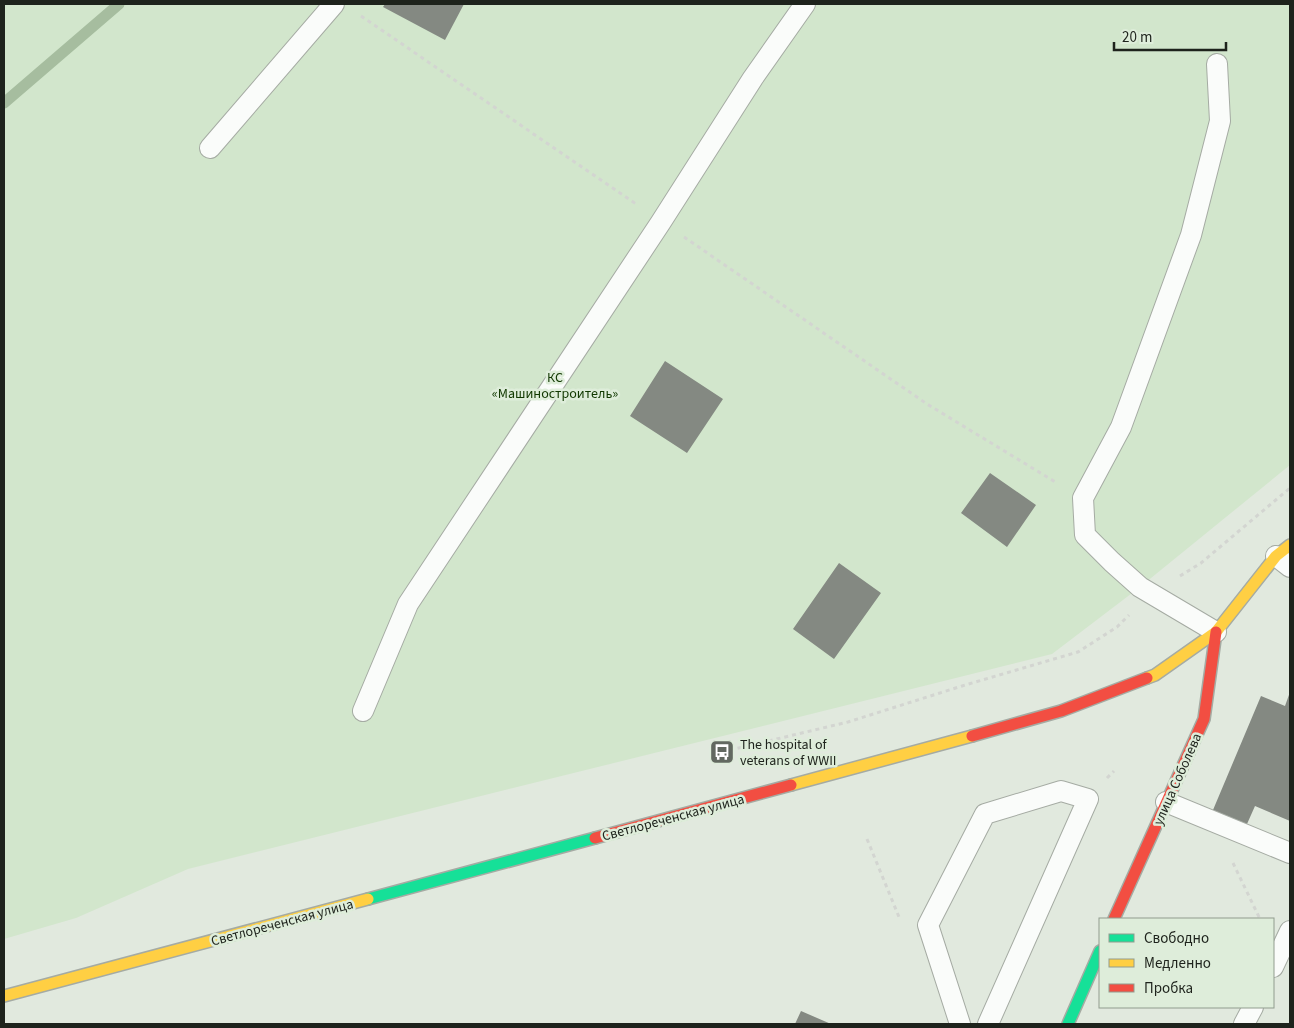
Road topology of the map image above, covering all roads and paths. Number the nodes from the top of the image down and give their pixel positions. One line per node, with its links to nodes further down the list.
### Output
1 (334, 4): 5 (lane)
2 (805, 4): 6 (lane)
3 (359, 15): 6 (path)
4 (1217, 64): 7 (lane)
5 (210, 148)
6 (662, 222): 7 (path); 11 (lane)
7 (1084, 498): 9 (lane)
8 (1286, 556): 9 (main road, Светлореченская улица)
9 (1216, 632): 13 (main road, улица Соболева); 21 (main road, Светлореченская улица)
10 (1067, 656): 12 (path)
11 (363, 711)
12 (722, 752)
13 (1166, 802): 14 (lane); 16 (main road, улица Соболева)
14 (1290, 854)
15 (1232, 860): 17 (path)
16 (1114, 918)
17 (1260, 918)
18 (1290, 934): 20 (lane)
19 (1099, 953): 25 (main road)
20 (1274, 965)
21 (4, 996)
22 (1252, 1008): 26 (lane)
23 (960, 1024): 24 (lane)
24 (988, 1024)
25 (1068, 1024)
26 (1244, 1024)

